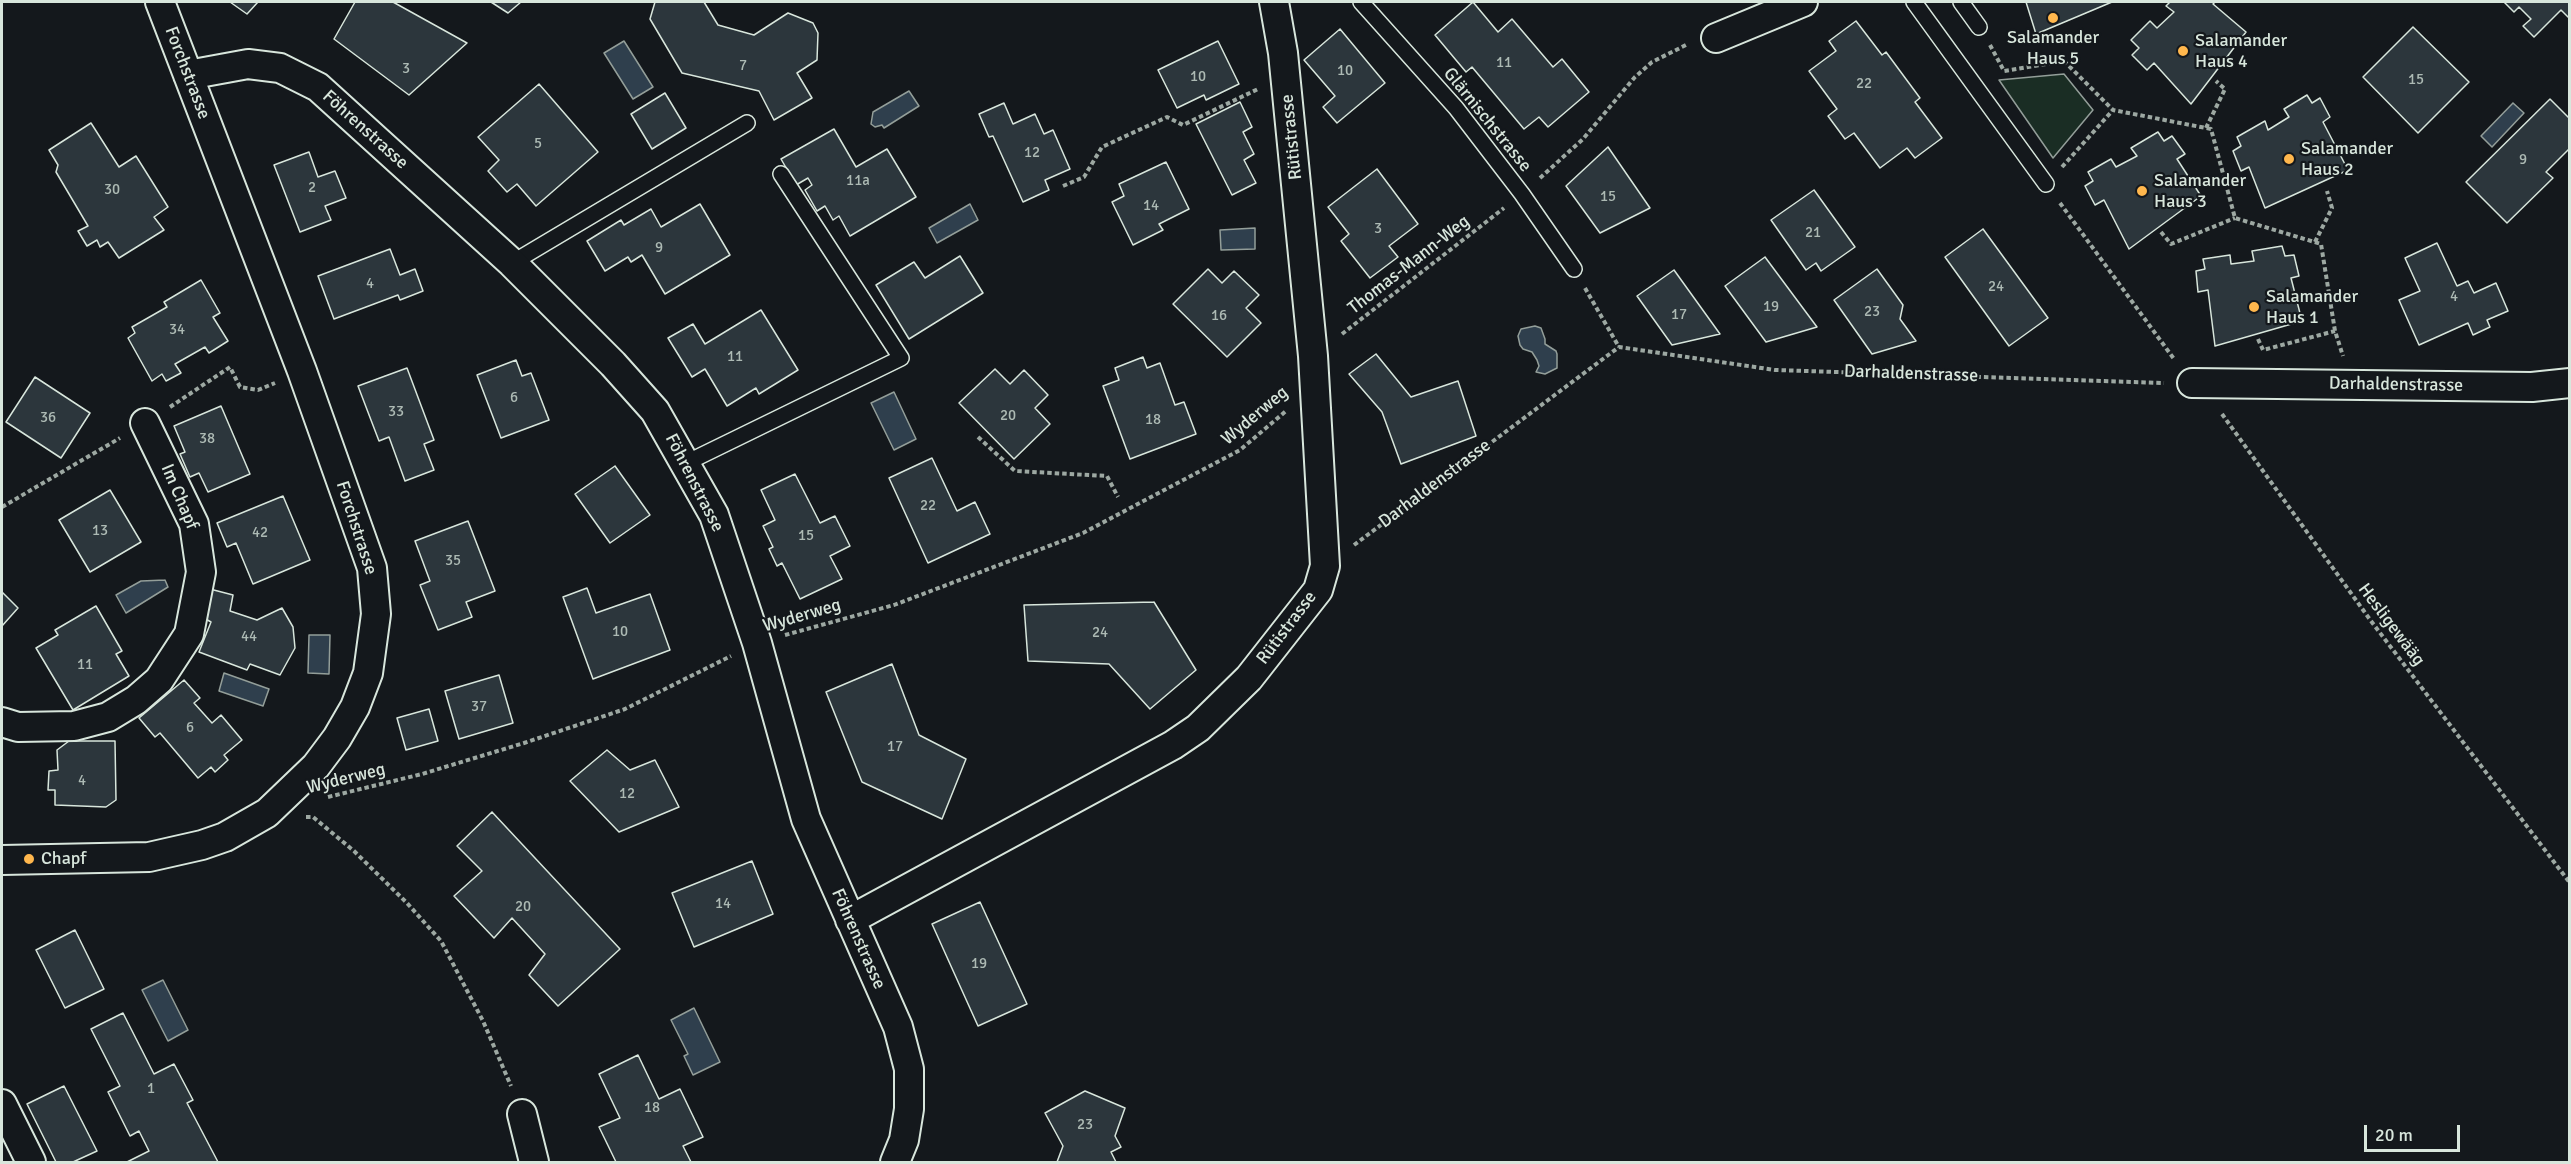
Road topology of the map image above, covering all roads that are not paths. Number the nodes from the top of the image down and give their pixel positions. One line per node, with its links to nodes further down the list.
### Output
1 (160, 2): 9 (street, Forchstrasse)
2 (1274, 2): 21 (street, Rütistrasse)
3 (1361, 2): 14 (lane, Glärnischstrasse)
4 (1803, 2): 8 (street)
5 (1914, 2): 12 (lane)
6 (1961, 2): 7 (lane)
7 (1979, 27)
8 (1716, 38)
9 (188, 75): 13 (street, Föhrenstrasse); 20 (street, Forchstrasse)
10 (747, 123): 13 (lane)
11 (781, 174): 18 (lane)
12 (2046, 184)
13 (512, 264): 18 (street, Föhrenstrasse)
14 (1574, 269)
15 (2570, 383): 16 (street, Darhaldenstrasse)
16 (2192, 384)
17 (145, 423): 19 (street, Im Chapf)
18 (686, 463): 21 (street, Föhrenstrasse)
19 (2, 722)
20 (2, 860)
21 (850, 921): 26 (street, Föhrenstrasse)
22 (2, 1104): 24 (street)
23 (522, 1114): 25 (street)
24 (32, 1162)
25 (534, 1162)
26 (895, 1162)

